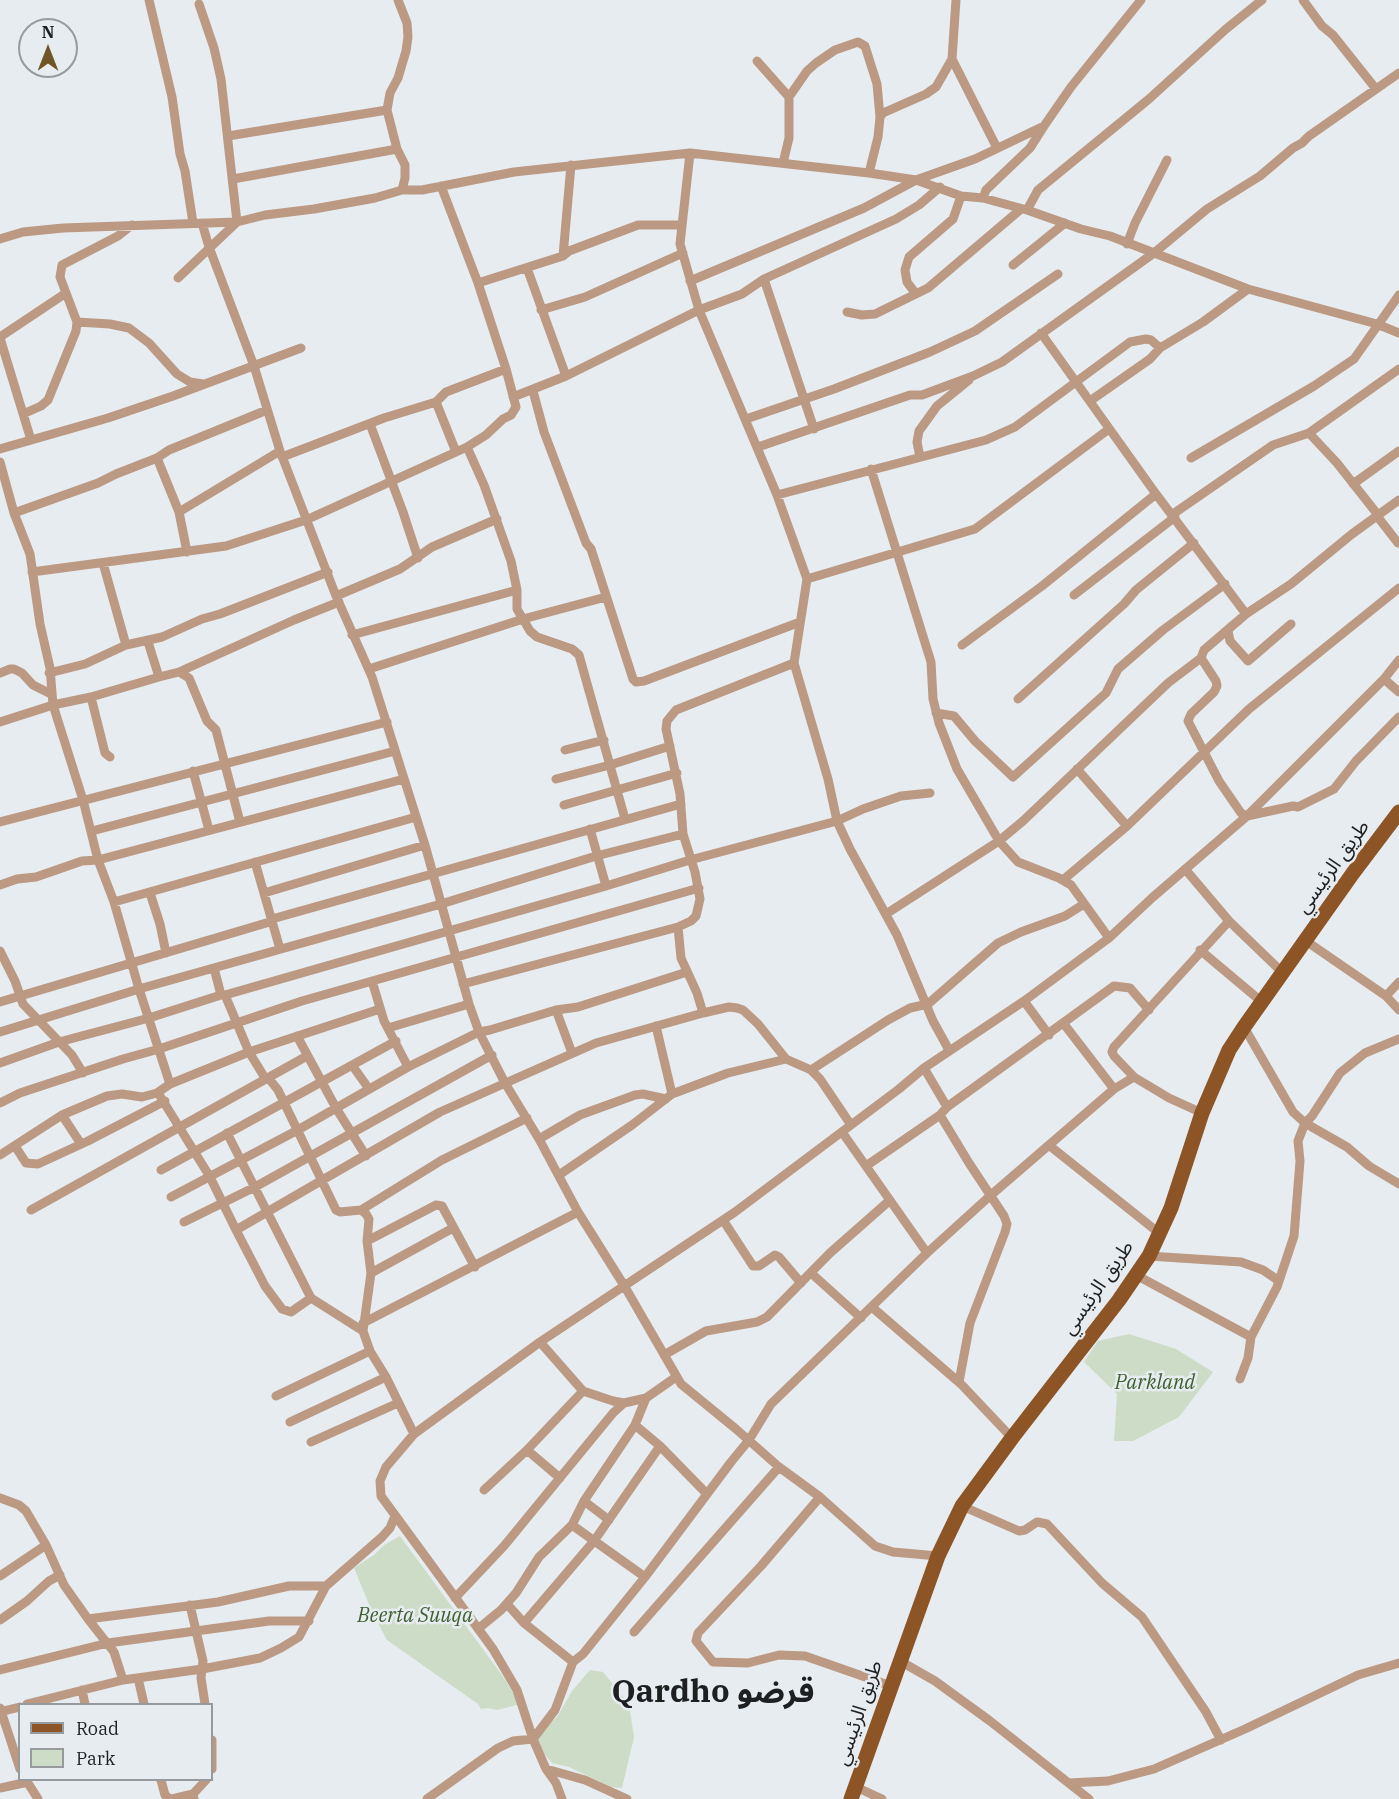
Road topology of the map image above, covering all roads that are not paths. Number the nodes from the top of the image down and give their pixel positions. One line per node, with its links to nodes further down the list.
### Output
1 (149, 0): 33 (street)
2 (398, 0): 13 (street)
3 (956, 0): 8 (street)
4 (1141, 0): 15 (street)
5 (1262, 0): 31 (street)
6 (1303, 0): 11 (street)
7 (199, 3): 16 (street)
8 (952, 59): 14 (street); 17 (street)
9 (757, 61): 12 (street)
10 (1399, 73): 11 (street)
11 (1376, 89): 41 (street)
12 (789, 97): 14 (street); 21 (street)
13 (387, 110): 16 (street); 18 (street)
14 (880, 117): 23 (street)
15 (1044, 126): 17 (street); 30 (street)
16 (228, 136): 24 (street)
17 (997, 148): 25 (street)
18 (397, 149): 24 (street); 28 (street)
19 (690, 153): 21 (street); 22 (street); 36 (street)
20 (1167, 160): 38 (street)
21 (783, 163): 23 (street)
22 (571, 165): 26 (street); 42 (street)
23 (869, 173): 25 (street)
24 (233, 179): 32 (street)
25 (916, 180): 27 (street); 48 (street)
26 (441, 186): 28 (street); 49 (street)
27 (940, 187): 29 (street); 47 (street)
28 (402, 190): 32 (street)
29 (961, 196): 30 (street); 52 (street)
30 (983, 198): 31 (street)
31 (1024, 210): 34 (street); 52 (street)
32 (237, 222): 33 (street); 39 (street)
33 (198, 223): 35 (street); 39 (street)
34 (1065, 223): 38 (street); 43 (street)
35 (132, 225): 37 (street); 51 (street)
36 (682, 225): 40 (street); 42 (street)
37 (0, 239)
38 (1128, 244): 41 (street)
39 (209, 247): 46 (street); 64 (street)
40 (683, 253): 48 (street); 54 (street)
41 (1154, 253): 50 (street); 59 (street)
42 (563, 256): 44 (street)
43 (1013, 265)
44 (527, 268): 49 (street); 54 (street)
45 (1058, 274): 73 (street)
46 (178, 278)
47 (764, 279): 55 (street); 73 (street)
48 (690, 281): 55 (street)
49 (478, 283): 65 (street)
50 (1248, 289): 58 (street); 63 (street)
51 (66, 293): 57 (street); 61 (street)
52 (916, 294): 56 (street)
53 (1399, 295): 58 (street)
54 (541, 310): 67 (street)
55 (699, 310): 67 (street); 78 (street)
56 (847, 312)
57 (77, 322): 70 (street); 77 (street)
58 (1377, 324): 60 (street); 92 (street)
59 (1041, 333): 68 (street); 69 (street)
60 (1399, 333)
61 (0, 338): 77 (street)
62 (301, 348): 64 (street)
63 (1160, 348): 69 (street); 74 (street)
64 (254, 366): 70 (street); 76 (street)
65 (506, 369): 72 (street); 75 (street)
66 (1399, 369): 82 (street)
67 (566, 376): 71 (street)
68 (973, 376): 80 (street); 91 (street)
69 (1076, 380): 74 (street); 91 (street)
70 (203, 384): 83 (street)
71 (532, 391): 72 (street); 120 (street)
72 (513, 397): 84 (street)
73 (803, 399): 78 (street); 80 (street)
74 (1090, 401): 81 (street)
75 (436, 402): 79 (street); 88 (street)
76 (267, 410): 89 (street); 90 (street)
77 (23, 414): 83 (street)
78 (746, 419): 85 (street)
79 (370, 424): 89 (street); 96 (street)
80 (813, 429): 85 (street)
81 (1109, 429): 98 (street); 110 (street)
82 (1309, 433): 97 (street); 103 (street)
83 (31, 440): 86 (street)
84 (466, 447): 88 (street); 105 (street)
85 (758, 447): 99 (street)
86 (0, 449)
87 (1399, 451): 97 (street)
88 (456, 452): 96 (street)
89 (281, 454): 101 (street); 106 (street)
90 (157, 458): 101 (street); 102 (street)
91 (920, 458): 94 (street)
92 (1191, 458)
93 (0, 462): 95 (street)
94 (871, 469): 99 (street); 110 (street)
95 (3, 481): 102 (street)
96 (392, 482): 106 (street); 111 (street)
97 (1353, 484): 104 (street)
98 (1156, 494): 103 (street); 130 (street)
99 (777, 495): 115 (street)
100 (1399, 500): 104 (street)
101 (179, 512): 109 (street)
102 (14, 513): 113 (street)
103 (1174, 516): 107 (street); 119 (street)
104 (1377, 516): 108 (street); 122 (street)
105 (497, 519): 111 (street); 118 (street)
106 (306, 520): 109 (street); 114 (street)
107 (1194, 543): 116 (street); 143 (street)
108 (1398, 543)
109 (187, 552): 112 (street)
110 (897, 553): 115 (street); 145 (street)
111 (418, 558): 121 (street)
112 (103, 564): 113 (street); 129 (street)
113 (32, 572): 137 (street)
114 (328, 572): 121 (street); 128 (street)
115 (807, 579): 124 (street)
116 (1225, 584): 122 (street); 145 (street)
117 (1399, 588): 153 (street)
118 (517, 590): 123 (street); 127 (street)
119 (1074, 595)
120 (606, 597): 123 (street); 124 (street)
121 (337, 599): 127 (street); 135 (street)
122 (1246, 614): 126 (street)
123 (523, 619): 134 (street); 149 (street)
124 (800, 622): 133 (street)
125 (1292, 624): 126 (street)
126 (1228, 631): 131 (street)
127 (352, 635): 134 (street)
128 (148, 642): 129 (street); 138 (street)
129 (126, 645): 137 (street)
130 (962, 645)
131 (1201, 658): 153 (street); 157 (street)
132 (1399, 660): 139 (street)
133 (794, 663): 150 (street); 173 (street)
134 (369, 669): 148 (street)
135 (179, 672): 138 (street); 155 (street)
136 (0, 673): 141 (street)
137 (49, 673): 141 (street)
138 (159, 677): 142 (street)
139 (1384, 679): 140 (street); 170 (street)
140 (1399, 692)
141 (51, 694): 144 (street)
142 (91, 697): 144 (street); 154 (street)
143 (1018, 699)
144 (53, 705): 147 (street); 165 (street)
145 (936, 713): 181 (street)
146 (1399, 717): 170 (street)
147 (0, 722)
148 (387, 722): 152 (street); 155 (street)
149 (604, 740): 151 (street); 156 (street)
150 (670, 746): 156 (street); 159 (street)
151 (565, 750)
152 (395, 751): 160 (street); 164 (street)
153 (1203, 754): 170 (street); 176 (street)
154 (110, 758)
155 (224, 765): 158 (street); 164 (street)
156 (610, 765): 161 (street); 162 (street)
157 (1077, 769): 176 (street); 181 (street)
158 (193, 771): 165 (street); 166 (street)
159 (677, 773): 162 (street); 167 (street)
160 (404, 779): 171 (street); 175 (street)
161 (556, 779)
162 (617, 790): 168 (street); 172 (street)
163 (930, 793): 173 (street)
164 (232, 794): 166 (street); 175 (street)
165 (83, 800): 174 (street); 179 (street)
166 (200, 803): 178 (street); 179 (street)
167 (681, 804): 172 (street); 180 (street)
168 (564, 805)
169 (1399, 812): 204 (main road, طريق الرئيسي)
170 (1247, 816): 187 (street)
171 (416, 817): 182 (street); 186 (street)
172 (625, 819): 177 (street)
173 (837, 821): 185 (street); 198 (street)
174 (0, 822)
175 (240, 822): 178 (street)
176 (1127, 826): 189 (street)
177 (590, 829): 183 (street); 188 (street)
178 (209, 830): 184 (street)
179 (92, 831): 184 (street)
180 (683, 834): 183 (street); 185 (street)
181 (999, 841): 189 (street); 198 (street)
182 (425, 845): 188 (street); 194 (street)
183 (596, 856): 191 (street); 196 (street)
184 (98, 860): 190 (street); 195 (street)
185 (690, 860): 191 (street); 192 (street)
186 (255, 862): 193 (street); 194 (street)
187 (1185, 869): 200 (street); 203 (street)
188 (433, 874): 196 (street); 199 (street)
189 (1063, 880): 197 (street)
190 (0, 885)
191 (606, 886): 202 (street)
192 (699, 888): 201 (street); 209 (street)
193 (150, 893): 195 (street); 208 (street)
194 (264, 893): 199 (street)
195 (114, 902): 210 (street)
196 (441, 904): 202 (street); 205 (street)
197 (1084, 904): 203 (street); 225 (street)
198 (886, 914): 225 (street)
199 (272, 920): 205 (street); 208 (street)
200 (1229, 921): 206 (street); 213 (street)
201 (678, 927): 212 (street); 216 (street)
202 (449, 930): 209 (street); 218 (street)
203 (1109, 938): 221 (street)
204 (1306, 941): 213 (main road, طريق الرئيسي); 220 (street)
205 (280, 949): 211 (street)
206 (1200, 950): 223 (street); 228 (street)
207 (0, 951): 219 (street)
208 (166, 953): 210 (street)
209 (457, 958): 214 (street); 216 (street)
210 (132, 962): 217 (street); 219 (street)
211 (214, 968): 217 (street); 218 (street)
212 (687, 972): 227 (street); 230 (street)
213 (1283, 973): 223 (main road, طريق الرئيسي)
214 (372, 981): 226 (street); 233 (street)
215 (1399, 982): 220 (street)
216 (464, 984): 224 (street)
217 (139, 989): 231 (street); 232 (street)
218 (223, 995): 231 (street); 233 (street)
219 (20, 996): 222 (street); 232 (street)
220 (1386, 996): 229 (street)
221 (1024, 1001): 240 (street); 246 (street)
222 (0, 1002)
223 (1262, 1002): 236 (main road, طريق الرئيسي)
224 (469, 1004): 237 (street); 239 (street)
225 (928, 1004): 246 (street); 256 (street)
226 (380, 1009): 237 (street); 241 (street)
227 (556, 1010): 239 (street); 248 (street)
228 (1149, 1010): 234 (street); 258 (street)
229 (1399, 1010)
230 (703, 1013): 235 (street); 251 (street)
231 (149, 1018): 244 (street); 245 (street)
232 (40, 1020): 238 (street); 244 (street)
233 (236, 1022): 245 (street); 247 (street)
234 (1064, 1024): 240 (street); 264 (street)
235 (656, 1026): 248 (street); 265 (street)
236 (1244, 1027): 271 (main road, طريق الرئيسي); 274 (street)
237 (388, 1028): 243 (street)
238 (0, 1032)
239 (479, 1032): 249 (street); 254 (street)
240 (1049, 1035): 270 (street)
241 (297, 1036): 247 (street); 250 (street)
242 (1399, 1039): 274 (street)
243 (396, 1041): 253 (street); 254 (street)
244 (59, 1042): 252 (street); 257 (street)
245 (159, 1049): 257 (street); 262 (street)
246 (949, 1050): 255 (street)
247 (249, 1052): 259 (street); 262 (street)
248 (572, 1053): 261 (street)
249 (492, 1055): 261 (street); 278 (street)
250 (307, 1056): 259 (street); 260 (street)
251 (786, 1059): 256 (street); 265 (street)
252 (0, 1063)
253 (352, 1065): 260 (street); 263 (street)
254 (408, 1067): 263 (street)
255 (924, 1068): 270 (street); 275 (street)
256 (811, 1070): 275 (street)
257 (83, 1073): 267 (street)
258 (1134, 1077): 264 (street); 271 (street)
259 (265, 1078): 268 (street); 276 (street)
260 (321, 1082): 268 (street); 269 (street)
261 (505, 1083): 273 (street); 288 (street)
262 (170, 1084): 266 (street)
263 (369, 1089): 269 (street)
264 (1114, 1089): 284 (street)
265 (669, 1096): 281 (street); 292 (street)
266 (161, 1097): 272 (street); 276 (street); 282 (street)
267 (0, 1102)
268 (284, 1103): 277 (street); 280 (street)
269 (336, 1108): 277 (street); 278 (street)
270 (944, 1111): 290 (street); 297 (street)
271 (1202, 1113): 309 (main road, طريق الرئيسي)
272 (62, 1115): 282 (street); 283 (street)
273 (527, 1118): 281 (street); 302 (street)
274 (1305, 1123): 295 (street); 317 (street)
275 (851, 1125): 279 (street)
276 (180, 1127): 285 (street); 301 (street)
277 (296, 1131): 287 (street); 289 (street)
278 (351, 1132): 287 (street); 288 (street)
279 (842, 1132): 290 (street); 305 (street)
280 (227, 1133): 285 (street); 289 (street)
281 (539, 1139): 292 (street)
282 (81, 1144): 283 (street)
283 (15, 1146): 286 (street)
284 (1050, 1146): 297 (street); 309 (street)
285 (194, 1152): 291 (street); 293 (street)
286 (0, 1155)
287 (309, 1155): 294 (street); 296 (street)
288 (366, 1156): 294 (street)
289 (241, 1160): 293 (street); 296 (street)
290 (866, 1166): 299 (street)
291 (161, 1170)
292 (559, 1175): 304 (street)
293 (210, 1176): 298 (street); 300 (street)
294 (321, 1180): 302 (street); 303 (street)
295 (1399, 1184)
296 (255, 1187): 300 (street); 303 (street)
297 (991, 1196): 311 (street); 331 (street)
298 (171, 1197)
299 (889, 1201): 311 (street); 314 (street)
300 (224, 1203): 306 (street); 308 (street)
301 (31, 1210)
302 (361, 1210): 310 (street)
303 (268, 1211): 308 (street); 320 (street)
304 (578, 1212): 313 (street); 319 (street)
305 (723, 1220): 318 (street); 319 (street)
306 (184, 1222)
307 (453, 1228): 310 (street); 313 (street); 315 (street)
308 (236, 1230): 320 (street)
309 (1159, 1233): 312 (main road, طريق الرئيسي)
310 (367, 1241): 315 (street)
311 (927, 1253): 321 (street)
312 (1149, 1256): 316 (main road, طريق الرئيسي); 317 (street)
313 (475, 1267): 323 (street)
314 (811, 1273): 318 (street); 322 (street)
315 (371, 1274): 323 (street)
316 (1136, 1275): 324 (street); 340 (main road, طريق الرئيسي)
317 (1279, 1281): 324 (street)
318 (801, 1283): 327 (street)
319 (625, 1287): 325 (street); 327 (street)
320 (311, 1298): 323 (street)
321 (873, 1308): 322 (street); 331 (street)
322 (861, 1318): 341 (street)
323 (363, 1327): 326 (street)
324 (1251, 1336): 330 (street)
325 (540, 1342): 332 (street); 339 (street)
326 (370, 1351): 328 (street); 333 (street)
327 (664, 1355): 329 (street)
328 (386, 1377): 335 (street); 337 (street)
329 (676, 1377): 334 (street); 341 (street)
330 (1240, 1379)
331 (961, 1384): 340 (street)
332 (583, 1392): 336 (street); 344 (street)
333 (276, 1396)
334 (646, 1398): 336 (street); 338 (street)
335 (398, 1402): 339 (street); 342 (street)
336 (624, 1403): 346 (street)
337 (290, 1422)
338 (635, 1425): 343 (street); 351 (street)
339 (414, 1434): 353 (street)
340 (1012, 1438): 352 (main road, طريق الرئيسي)
341 (750, 1440): 345 (street); 348 (street)
342 (310, 1442)
343 (660, 1446): 348 (street); 354 (street)
344 (527, 1450): 346 (street); 347 (street)
345 (779, 1467): 349 (street); 372 (street)
346 (560, 1478): 363 (street)
347 (484, 1490)
348 (707, 1494): 361 (street)
349 (820, 1497): 358 (street); 381 (street)
350 (0, 1498): 357 (street)
351 (584, 1501): 354 (street); 355 (street)
352 (962, 1506): 358 (main road, طريق الرئيسي); 390 (street)
353 (395, 1516): 362 (street); 363 (street)
354 (609, 1520): 356 (street)
355 (572, 1525): 356 (street); 364 (street)
356 (594, 1541): 361 (street); 369 (street)
357 (46, 1545): 359 (street); 360 (street)
358 (938, 1556): 374 (main road, طريق الرئيسي)
359 (60, 1575): 366 (street); 367 (street)
360 (0, 1576)
361 (645, 1577): 375 (street)
362 (326, 1586): 365 (street); 368 (street)
363 (455, 1598): 370 (street)
364 (507, 1604): 369 (street); 370 (street)
365 (190, 1605): 366 (street); 371 (street)
366 (88, 1619): 373 (street)
367 (0, 1620)
368 (309, 1621): 371 (street); 377 (street)
369 (524, 1623): 375 (street)
370 (478, 1629): 389 (street)
371 (196, 1632): 373 (street); 377 (street)
372 (634, 1632)
373 (108, 1643): 378 (street); 380 (street)
374 (900, 1661): 381 (main road, طريق الرئيسي); 396 (street)
375 (573, 1662): 389 (street)
376 (1399, 1663): 390 (street)
377 (202, 1669): 379 (street); 386 (street)
378 (0, 1670)
379 (138, 1678): 380 (street); 385 (street)
380 (123, 1680): 382 (street)
381 (891, 1686): 398 (main road, طريق الرئيسي)
382 (82, 1690): 383 (street); 384 (street)
383 (31, 1703)
384 (85, 1703)
385 (144, 1703)
386 (205, 1703)
387 (18, 1707): 388 (street)
388 (0, 1710): 391 (street)
389 (533, 1739): 392 (street); 402 (street)
390 (1221, 1740): 396 (street)
391 (18, 1765)
392 (546, 1769): 403 (street); 404 (street)
393 (27, 1781): 397 (street); 400 (street)
394 (162, 1781): 401 (street)
395 (205, 1781): 399 (street)
396 (1069, 1783): 406 (street)
397 (0, 1788)
398 (853, 1793): 405 (street)
399 (194, 1797): 401 (street)
400 (38, 1799)
401 (171, 1799)
402 (427, 1799)
403 (561, 1799)
404 (627, 1799)
405 (882, 1799)
406 (1089, 1799)

